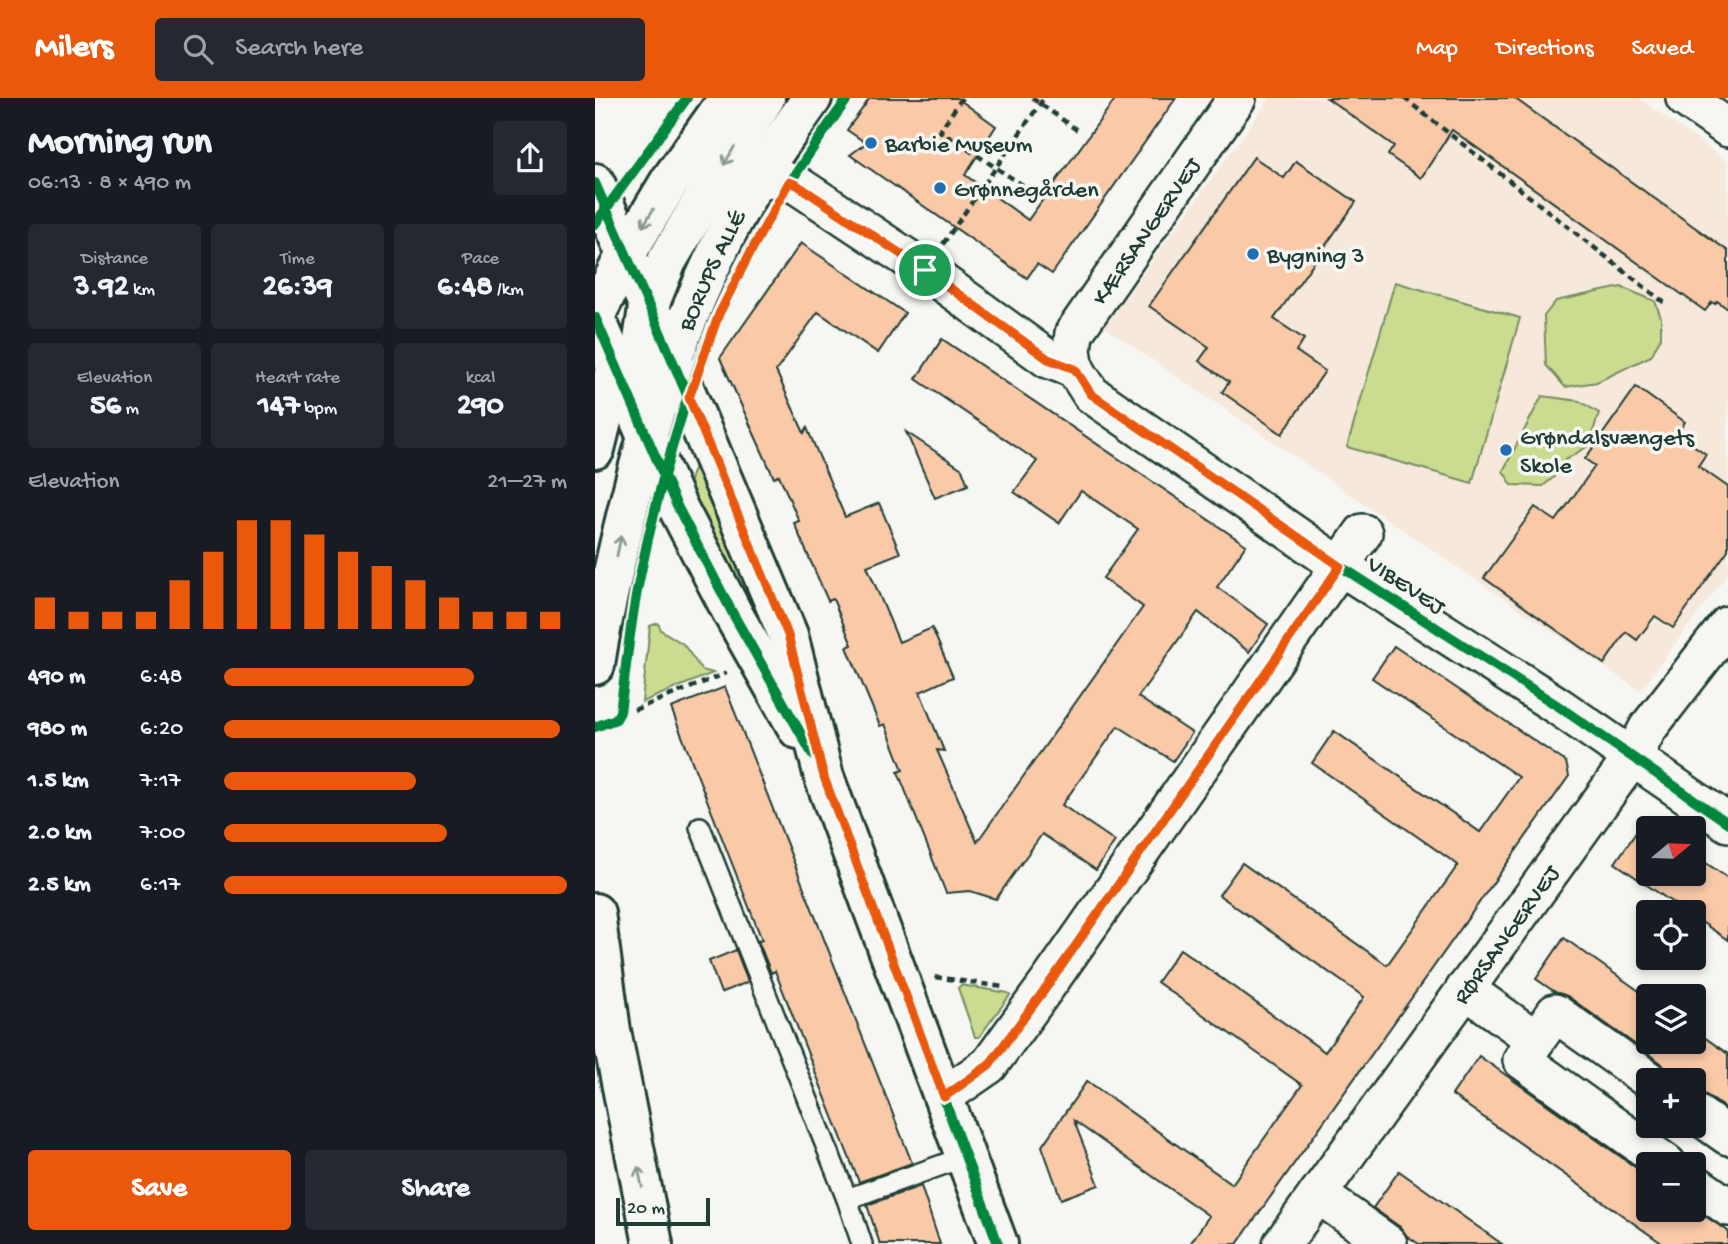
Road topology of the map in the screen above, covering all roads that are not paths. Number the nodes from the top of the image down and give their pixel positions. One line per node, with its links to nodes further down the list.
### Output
1 (729, 98): 9 (street, one-way to 9)
2 (765, 98): 10 (street, one-way to 10)
3 (812, 98): 7 (street, BORUPS ALLÉ)
4 (1237, 98): 14 (street, KÆRSANGERVEJ)
5 (1685, 98): 6 (street)
6 (1728, 128)
7 (754, 182): 12 (street, BORUPS ALLÉ); 14 (street)
8 (595, 183): 9 (street)
9 (626, 254): 10 (street); 11 (street); 13 (street)
10 (648, 308): 12 (street); 15 (street)
11 (595, 317): 13 (street)
12 (671, 357): 15 (street, BORUPS ALLÉ); 22 (street)
13 (617, 367): 15 (street); 16 (street)
14 (1075, 369): 18 (street, VIBEVEJ)
15 (646, 436): 20 (street, BORUPS ALLÉ, one-way to 15); 22 (street)
16 (595, 449)
17 (1363, 533): 18 (street)
18 (1340, 566): 21 (street, VIBEVEJ); 29 (street)
19 (1728, 625): 21 (street, RØRSANGERVEJ)
20 (595, 662)
21 (1632, 758): 23 (street, VIBEVEJ); 26 (street, RØRSANGERVEJ)
22 (824, 777): 29 (street)
23 (1728, 823)
24 (700, 827): 36 (lane)
25 (595, 913): 38 (street, one-way to 25)
26 (1465, 989): 27 (street); 35 (street, RØRSANGERVEJ)
27 (1536, 1040): 28 (street); 32 (street)
28 (1636, 1071)
29 (944, 1097): 33 (street)
30 (1706, 1120): 31 (street)
31 (1728, 1136)
32 (1650, 1152)
33 (967, 1156): 36 (lane); 40 (street)
34 (1706, 1191): 37 (street)
35 (1318, 1194): 41 (street, RØRSANGERVEJ); 42 (street)
36 (847, 1199): 39 (lane)
37 (1728, 1207)
38 (653, 1244)
39 (862, 1244)
40 (998, 1244)
41 (1282, 1244)
42 (1388, 1244)

